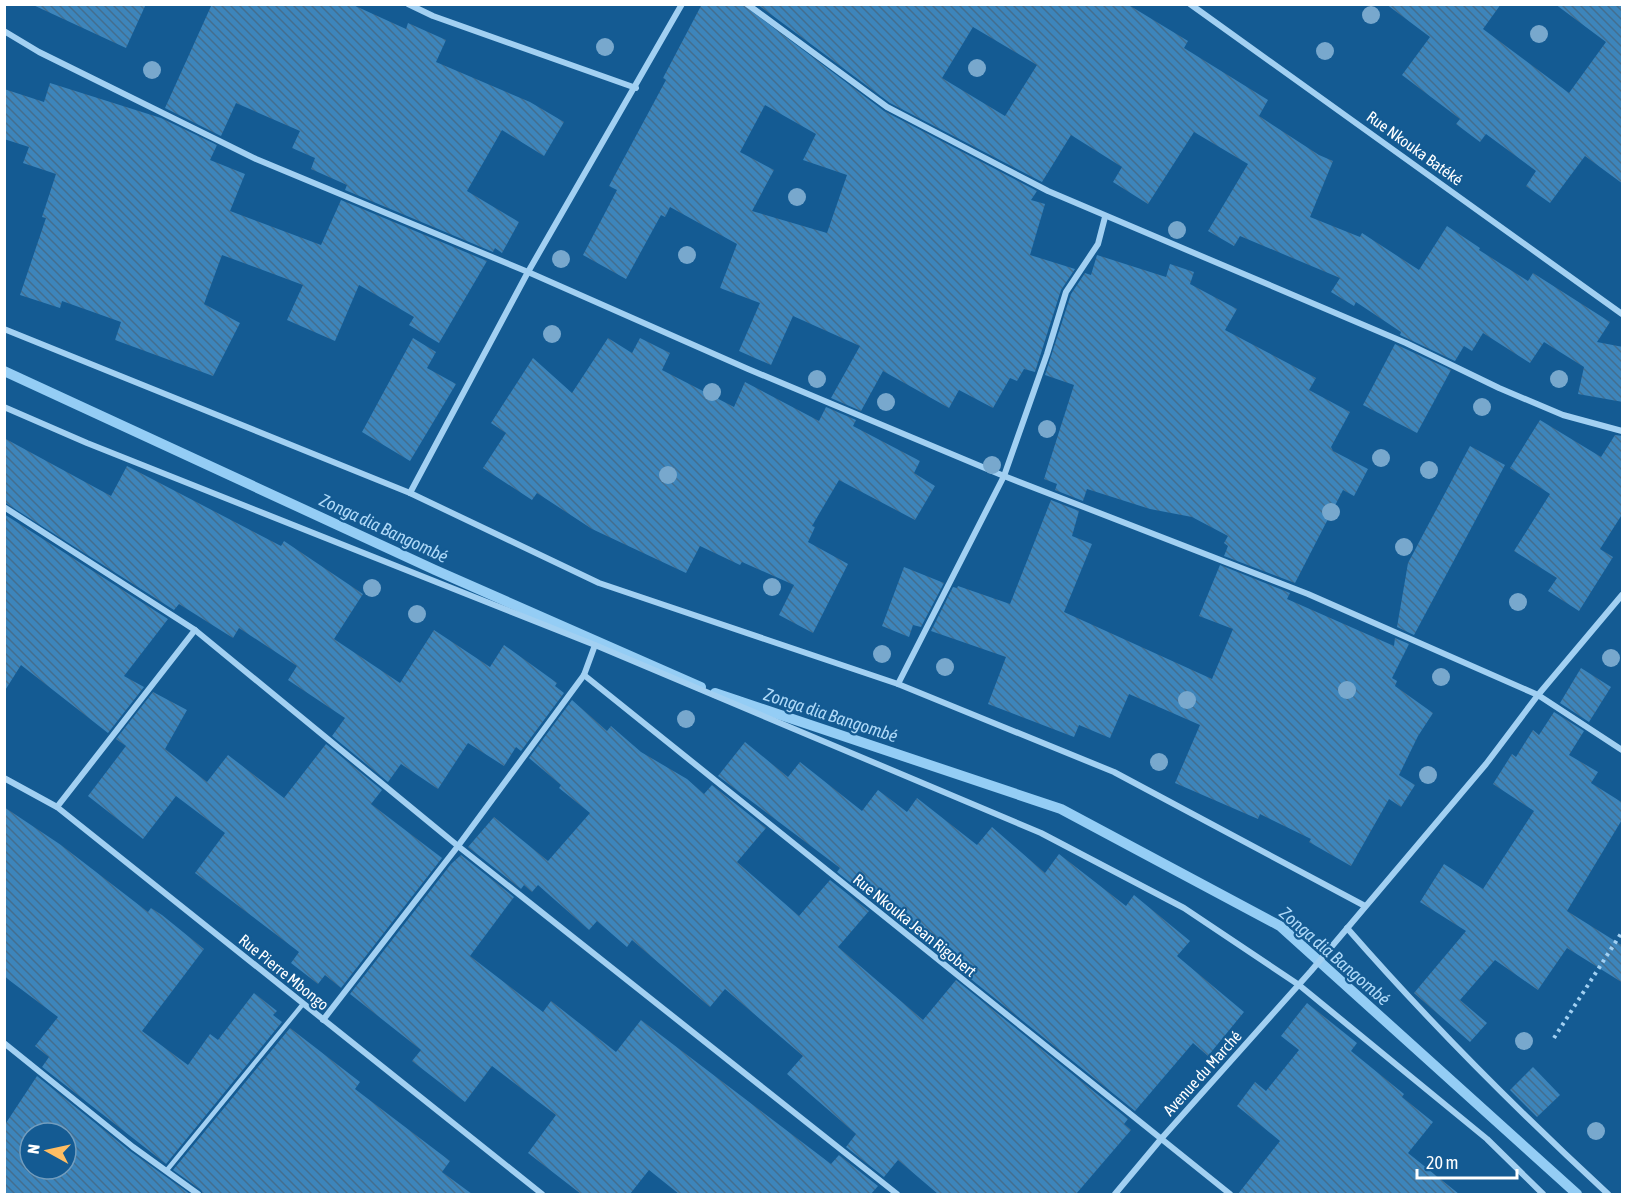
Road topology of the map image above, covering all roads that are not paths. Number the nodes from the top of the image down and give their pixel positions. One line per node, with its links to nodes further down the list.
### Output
1 (408, 4): 6 (street)
2 (682, 4): 6 (street)
3 (747, 4): 7 (street)
4 (1190, 4): 9 (street, Rue Nkouka Batéké)
5 (4, 31): 8 (street)
6 (636, 88): 8 (street)
7 (1105, 217): 12 (street); 13 (street)
8 (528, 272): 13 (street); 14 (street)
9 (1623, 314)
10 (4, 328): 14 (street)
11 (4, 407): 18 (street)
12 (1623, 431)
13 (1004, 476): 20 (street); 21 (street)
14 (410, 494): 20 (street)
15 (4, 507): 17 (street)
16 (1623, 595): 21 (street, Avenue du Marché)
17 (195, 630): 24 (street); 25 (street)
18 (595, 645): 19 (street); 28 (street)
19 (584, 675): 25 (street); 32 (street, Rue Nkouka Jean Rigobert)
20 (898, 684): 26 (street)
21 (1538, 695): 22 (street); 26 (street, Avenue du Marché)
22 (1623, 750)
23 (4, 778): 24 (street, Rue Pierre Mbongo)
24 (57, 807): 29 (street, Rue Pierre Mbongo)
25 (458, 846): 30 (street); 36 (street)
26 (1365, 906): 27 (street, Avenue du Marché)
27 (1347, 928): 28 (street, Avenue du Marché); 40 (street)
28 (1299, 985): 32 (street, Avenue du Marché); 39 (street)
29 (303, 1004): 30 (street, Rue Pierre Mbongo); 33 (lane)
30 (323, 1020): 35 (street, Rue Pierre Mbongo)
31 (4, 1043): 33 (street)
32 (1161, 1139): 37 (street, Avenue du Marché); 38 (street, Rue Nkouka Jean Rigobert)
33 (167, 1170): 34 (street)
34 (198, 1194)
35 (542, 1194)
36 (897, 1194)
37 (1115, 1194)
38 (1230, 1194)
39 (1543, 1194)
40 (1608, 1194)

